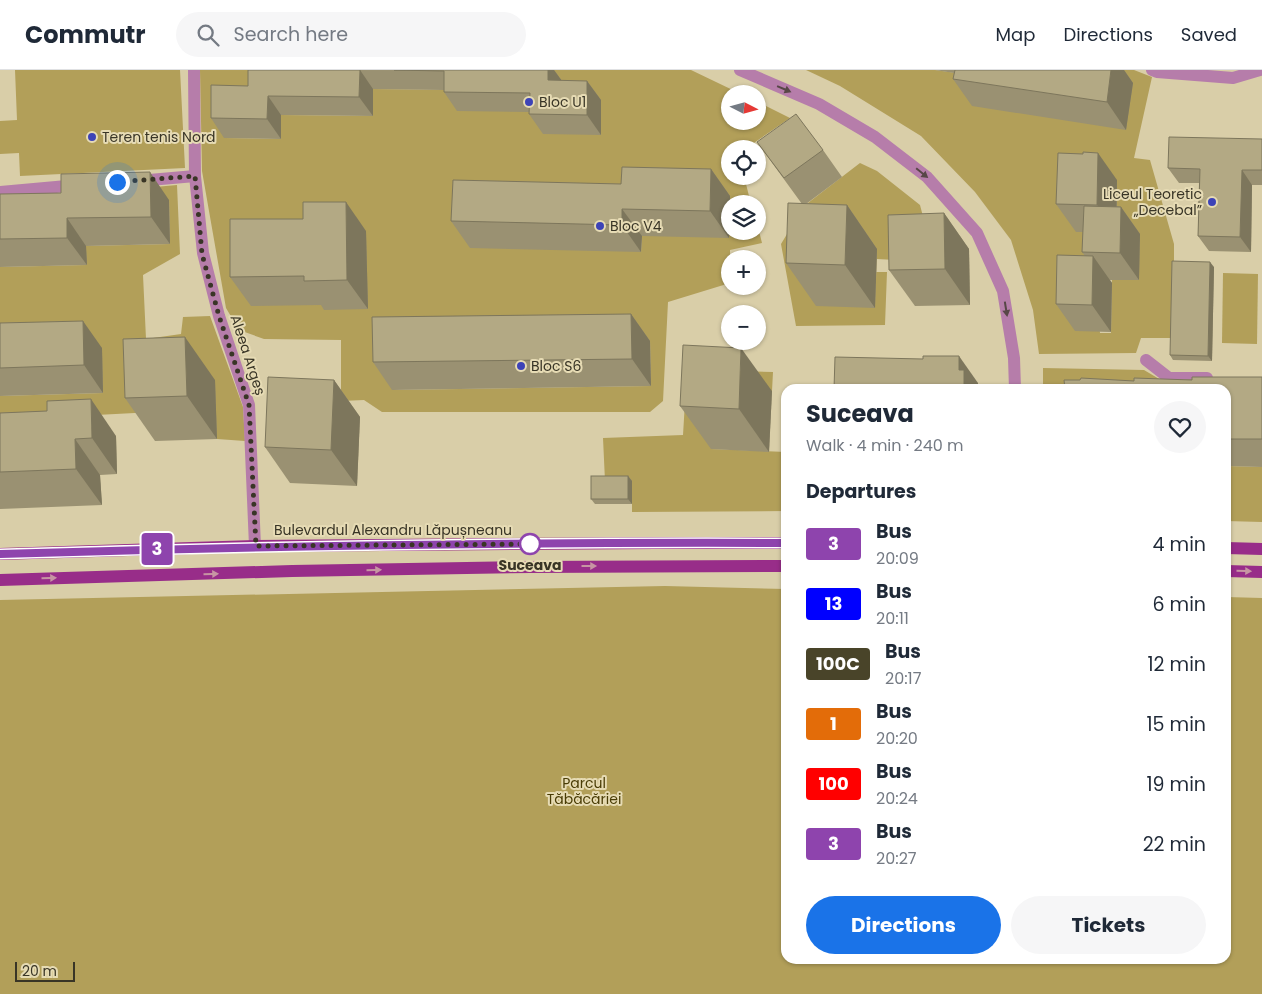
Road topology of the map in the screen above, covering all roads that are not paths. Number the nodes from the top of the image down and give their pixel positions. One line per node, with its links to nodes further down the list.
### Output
1 (194, 70): 5 (street, Aleea Argeș)
2 (740, 70): 11 (street, one-way to 11)
3 (1152, 70): 4 (street)
4 (1260, 70)
5 (195, 176): 6 (street); 13 (street, Aleea Argeș)
6 (127, 181)
7 (88, 184): 8 (street)
8 (0, 192)
9 (1146, 360): 10 (street)
10 (1215, 378)
11 (1015, 384)
12 (781, 543): 13 (main road, Bulevardul Alexandru Lăpușneanu)
13 (256, 546): 16 (main road, Bulevardul Alexandru Lăpușneanu)
14 (1231, 548): 15 (main road)
15 (1262, 548)
16 (0, 554)
17 (781, 566): 20 (main road, one-way to 17)
18 (1231, 571): 19 (main road, one-way to 19)
19 (1262, 572)
20 (0, 580)

